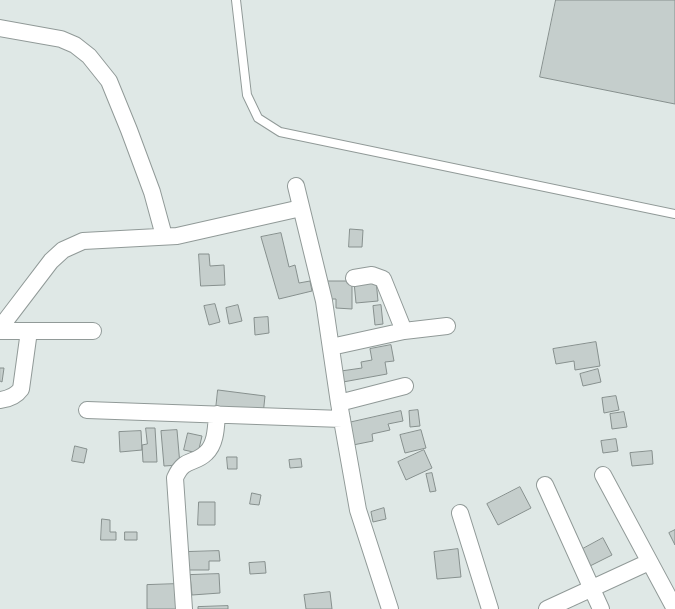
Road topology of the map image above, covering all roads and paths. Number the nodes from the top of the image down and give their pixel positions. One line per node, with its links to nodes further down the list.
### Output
1 (236, 0): 5 (lane)
2 (0, 28): 6 (street)
3 (296, 186): 4 (street)
4 (301, 208): 6 (street); 14 (street)
5 (675, 214)
6 (164, 236): 9 (street)
7 (354, 278): 10 (street)
8 (447, 326): 10 (street)
9 (0, 328)
10 (404, 330): 14 (street)
11 (0, 331): 12 (street)
12 (29, 331): 13 (street); 16 (street)
13 (93, 331)
14 (331, 347): 17 (street)
15 (405, 386): 17 (street)
16 (0, 400)
17 (339, 403): 20 (street)
18 (87, 410): 19 (street)
19 (217, 414): 20 (street); 26 (street)
20 (342, 419): 27 (street)
21 (603, 475): 24 (street)
22 (544, 485): 25 (street)
23 (460, 513): 28 (street)
24 (649, 562): 25 (street); 31 (street)
25 (592, 588): 29 (street); 30 (street)
26 (184, 609)
27 (390, 609)
28 (490, 609)
29 (547, 609)
30 (601, 609)
31 (675, 609)

